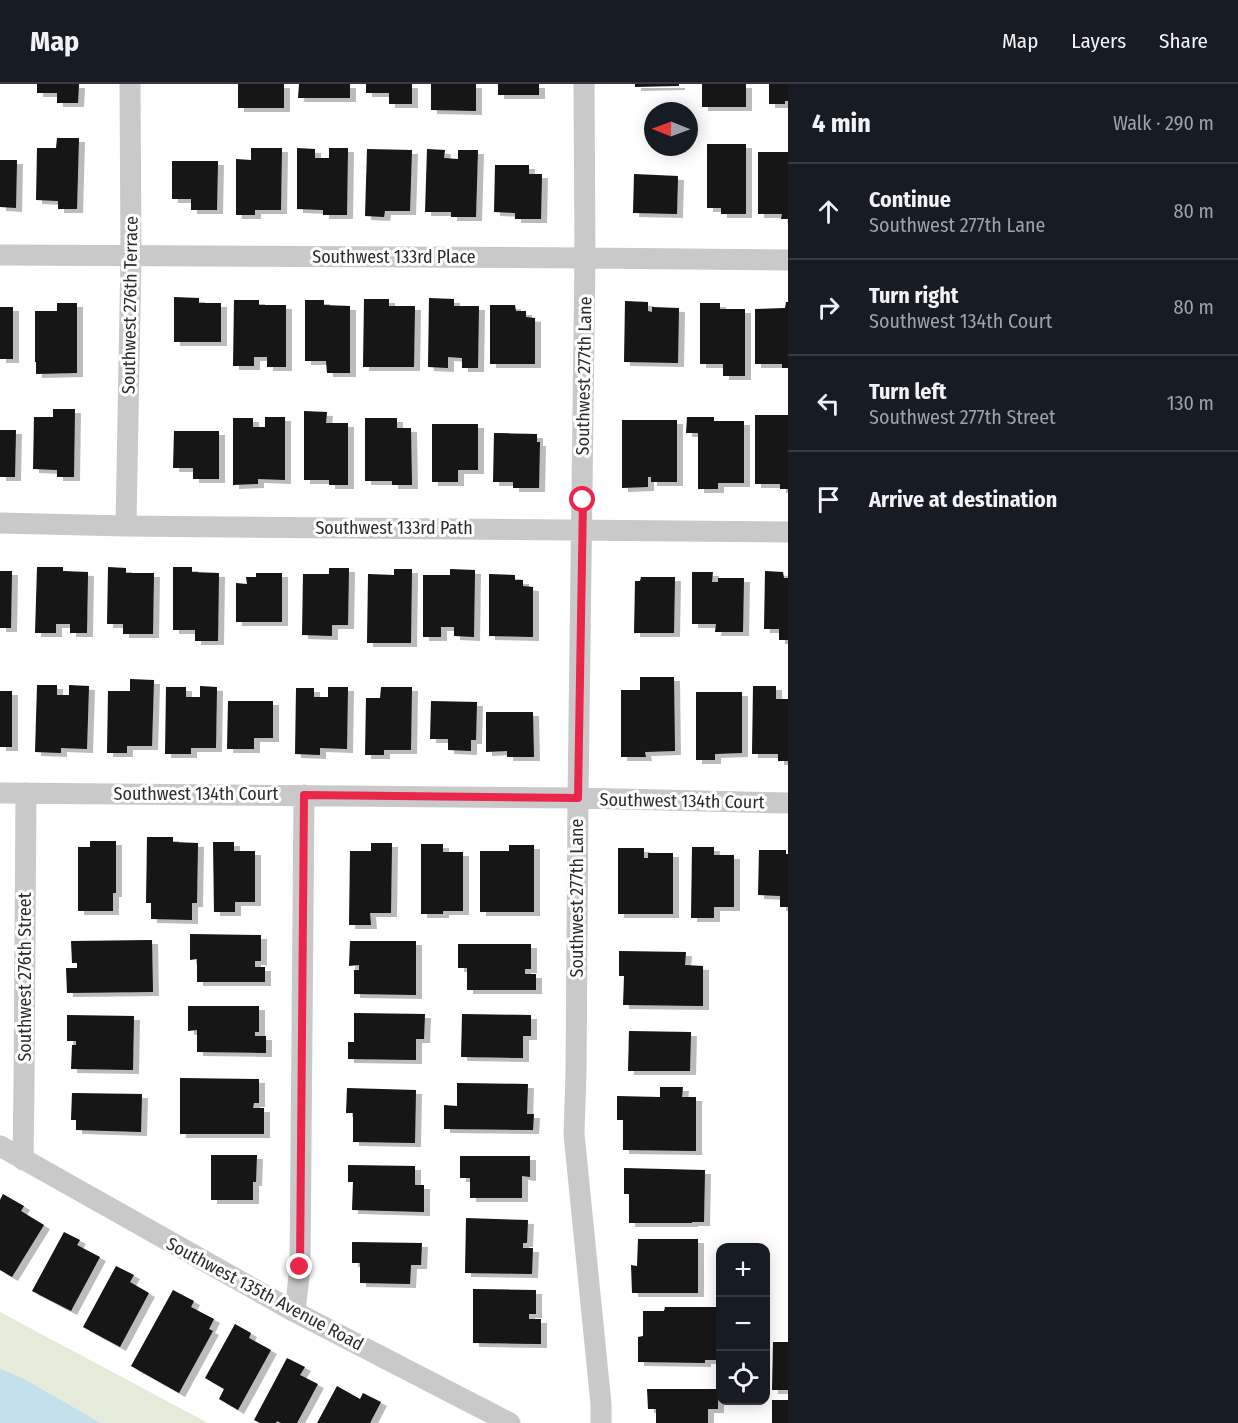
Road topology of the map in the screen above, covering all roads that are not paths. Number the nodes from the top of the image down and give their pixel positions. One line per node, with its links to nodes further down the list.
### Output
1 (129, 84): 4 (street, Southwest 276th Terrace)
2 (584, 84): 5 (street, Southwest 277th Lane)
3 (0, 255): 4 (street, Southwest 133rd Place)
4 (131, 255): 5 (street, Southwest 133rd Place); 8 (street, Southwest 276th Terrace)
5 (585, 258): 6 (street, Southwest 133rd Place); 9 (street, Southwest 277th Lane)
6 (788, 261)
7 (0, 523): 8 (street, Southwest 133rd Path)
8 (126, 526): 9 (street, Southwest 133rd Path)
9 (582, 530): 10 (street, Southwest 133rd Path); 14 (street, Southwest 277th Lane)
10 (788, 532)
11 (0, 793): 12 (street, Southwest 134th Court)
12 (26, 793): 13 (street, Southwest 134th Court); 17 (street, Southwest 276th Street)
13 (304, 795): 14 (street, Southwest 134th Court); 18 (street)
14 (578, 798): 15 (street, Southwest 134th Court); 20 (street, Southwest 277th Lane)
15 (788, 803)
16 (0, 1146): 17 (street, Southwest 135th Avenue Road)
17 (23, 1160): 18 (street, Southwest 135th Avenue Road)
18 (295, 1312): 19 (street, Southwest 135th Avenue Road)
19 (510, 1423)
20 (601, 1423)

